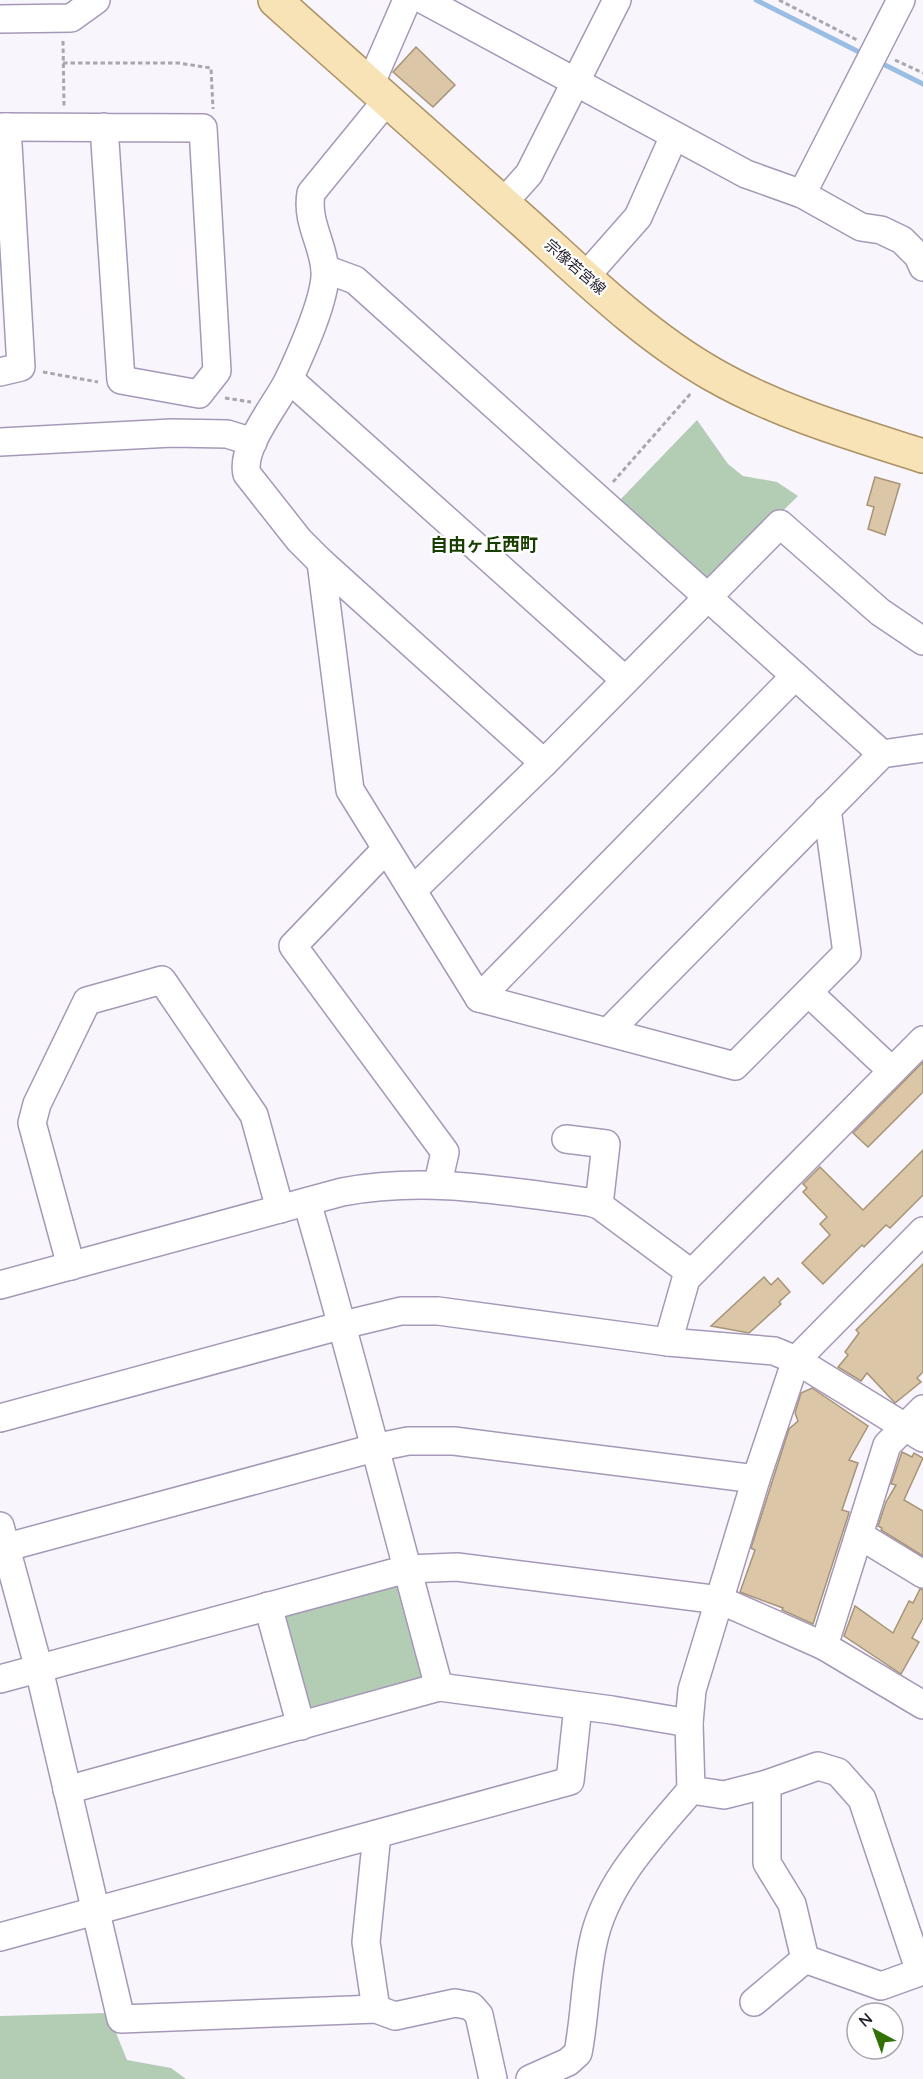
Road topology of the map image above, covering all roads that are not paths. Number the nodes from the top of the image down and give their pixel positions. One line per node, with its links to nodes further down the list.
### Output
1 (96, 0): 7 (street)
2 (275, 0): 9 (main road, 宗像若宮線)
3 (407, 0): 9 (street)
4 (424, 0): 8 (street)
5 (617, 0): 8 (street)
6 (901, 0): 13 (street)
7 (0, 19)
8 (575, 82): 12 (street); 14 (street)
9 (379, 93): 14 (main road, 宗像若宮線); 16 (street)
10 (104, 127): 10 (street); 11 (street)
11 (4, 128): 18 (street)
12 (674, 136): 13 (street); 17 (street)
13 (802, 194): 15 (street)
14 (503, 203): 17 (main road, 宗像若宮線)
15 (923, 267)
16 (325, 269): 19 (street); 24 (street)
17 (585, 277): 22 (main road, 宗像若宮線)
18 (10, 370)
19 (289, 379): 21 (street); 27 (street)
20 (0, 442): 21 (street)
21 (249, 454): 23 (street)
22 (923, 456)
23 (321, 562): 30 (street); 32 (street)
24 (708, 596): 25 (street); 26 (street); 27 (street)
25 (923, 641)
26 (795, 676): 29 (street); 35 (street)
27 (625, 680): 30 (street)
28 (923, 748): 29 (street)
29 (882, 754): 31 (street)
30 (544, 763): 33 (street)
31 (827, 810): 34 (street); 36 (street)
32 (386, 849): 33 (street); 40 (street)
33 (413, 890): 35 (street)
34 (809, 993): 36 (street); 38 (street)
35 (479, 998): 36 (street)
36 (609, 1031)
37 (923, 1040): 38 (street)
38 (892, 1071): 46 (street)
39 (566, 1138): 42 (street)
40 (438, 1183): 41 (street); 42 (street)
41 (307, 1202): 43 (street); 48 (street)
42 (599, 1205): 46 (street)
43 (280, 1209): 45 (street); 45 (street)
44 (923, 1231): 50 (street)
45 (71, 1266): 47 (street)
46 (691, 1273): 49 (street)
47 (0, 1285)
48 (343, 1325): 49 (street); 52 (street); 54 (street)
49 (668, 1342): 50 (street)
50 (796, 1360): 53 (street); 55 (street)
51 (923, 1409): 53 (street)
52 (0, 1419)
53 (913, 1433): 56 (street)
54 (374, 1448): 55 (street); 57 (street); 58 (street)
55 (756, 1479): 60 (street)
56 (859, 1535): 59 (street); 62 (street)
57 (2, 1541): 63 (street)
58 (407, 1569): 60 (street); 61 (street); 65 (street)
59 (923, 1574)
60 (720, 1600): 62 (street); 68 (street)
61 (268, 1606): 63 (street); 69 (street)
62 (824, 1646): 66 (street)
63 (39, 1668): 64 (street); 71 (street)
64 (0, 1679)
65 (439, 1687): 67 (street); 69 (street)
66 (923, 1705)
67 (578, 1706): 68 (street); 73 (street)
68 (689, 1723): 72 (street)
69 (301, 1726): 71 (street)
70 (767, 1784): 72 (street); 76 (street); 76 (street)
71 (67, 1790): 74 (street)
72 (692, 1790): 80 (street)
73 (377, 1834): 74 (street); 78 (street)
74 (96, 1911): 75 (street); 78 (street)
75 (0, 1937)
76 (805, 1959): 77 (street)
77 (754, 2002)
78 (376, 2009): 79 (street)
79 (493, 2079)
80 (530, 2079)

